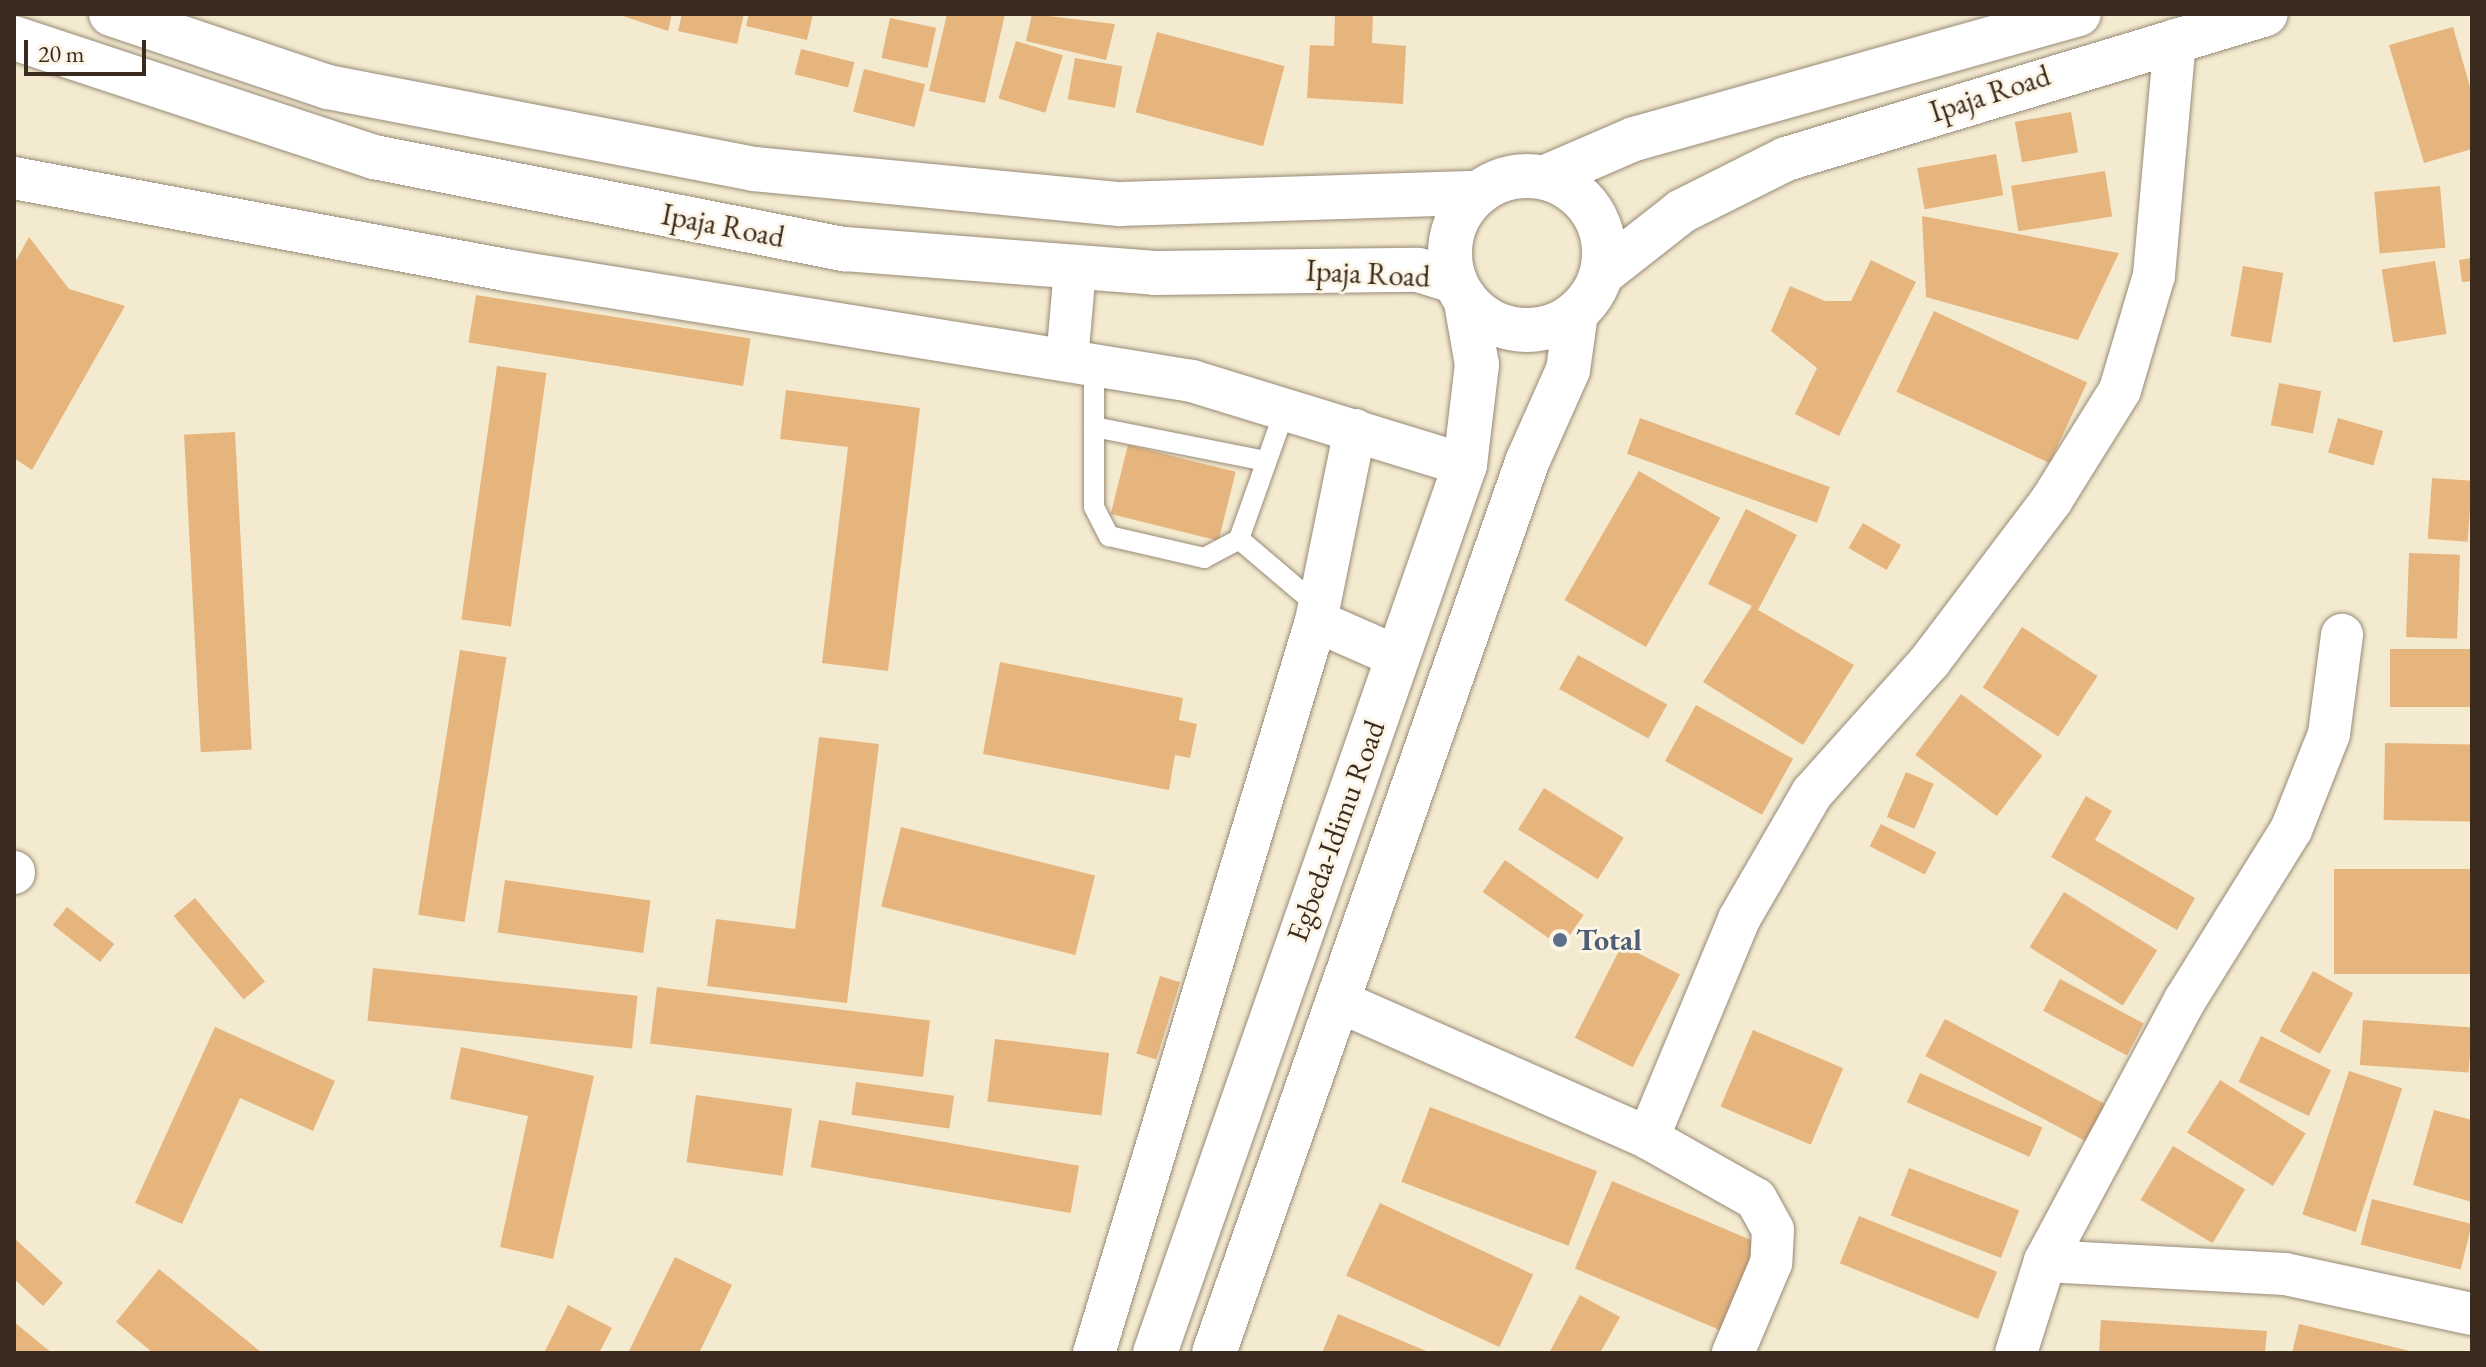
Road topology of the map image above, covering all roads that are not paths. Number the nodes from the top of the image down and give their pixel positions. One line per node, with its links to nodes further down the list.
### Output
1 (111, 14): 8 (main road, Ipaja Road)
2 (2079, 14): 6 (main road, Ipaja Road)
3 (2266, 14): 4 (main road, Ipaja Road)
4 (2175, 31): 10 (main road, Ipaja Road); 24 (street)
5 (14, 38): 9 (main road, Ipaja Road)
6 (1546, 177): 8 (main road); 10 (main road)
7 (14, 178): 13 (street)
8 (1477, 193): 11 (main road)
9 (1075, 269): 11 (main road, Ipaja Road); 13 (street)
10 (1603, 273): 12 (main road)
11 (1460, 291): 12 (main road); 18 (main road, Egbeda-Idimu Road)
12 (1576, 313): 23 (main road, Egbeda-Idimu Road)
13 (1081, 363): 14 (street); 15 (lane)
14 (1286, 407): 16 (street); 17 (lane)
15 (1094, 427): 17 (lane); 19 (lane)
16 (1355, 430): 18 (street); 20 (street)
17 (1265, 461): 19 (lane)
18 (1465, 465): 22 (main road, Egbeda-Idimu Road)
19 (1239, 539): 20 (lane)
20 (1317, 614): 22 (street); 27 (street)
21 (2342, 635): 25 (street)
22 (1398, 657): 28 (main road, Egbeda-Idimu Road)
23 (1338, 1001): 24 (street); 29 (main road, Egbeda-Idimu Road)
24 (1648, 1138): 30 (street)
25 (2045, 1261): 26 (street); 31 (street)
26 (2472, 1314)
27 (1094, 1353)
28 (1155, 1353)
29 (1214, 1353)
30 (1733, 1353)
31 (2016, 1353)

